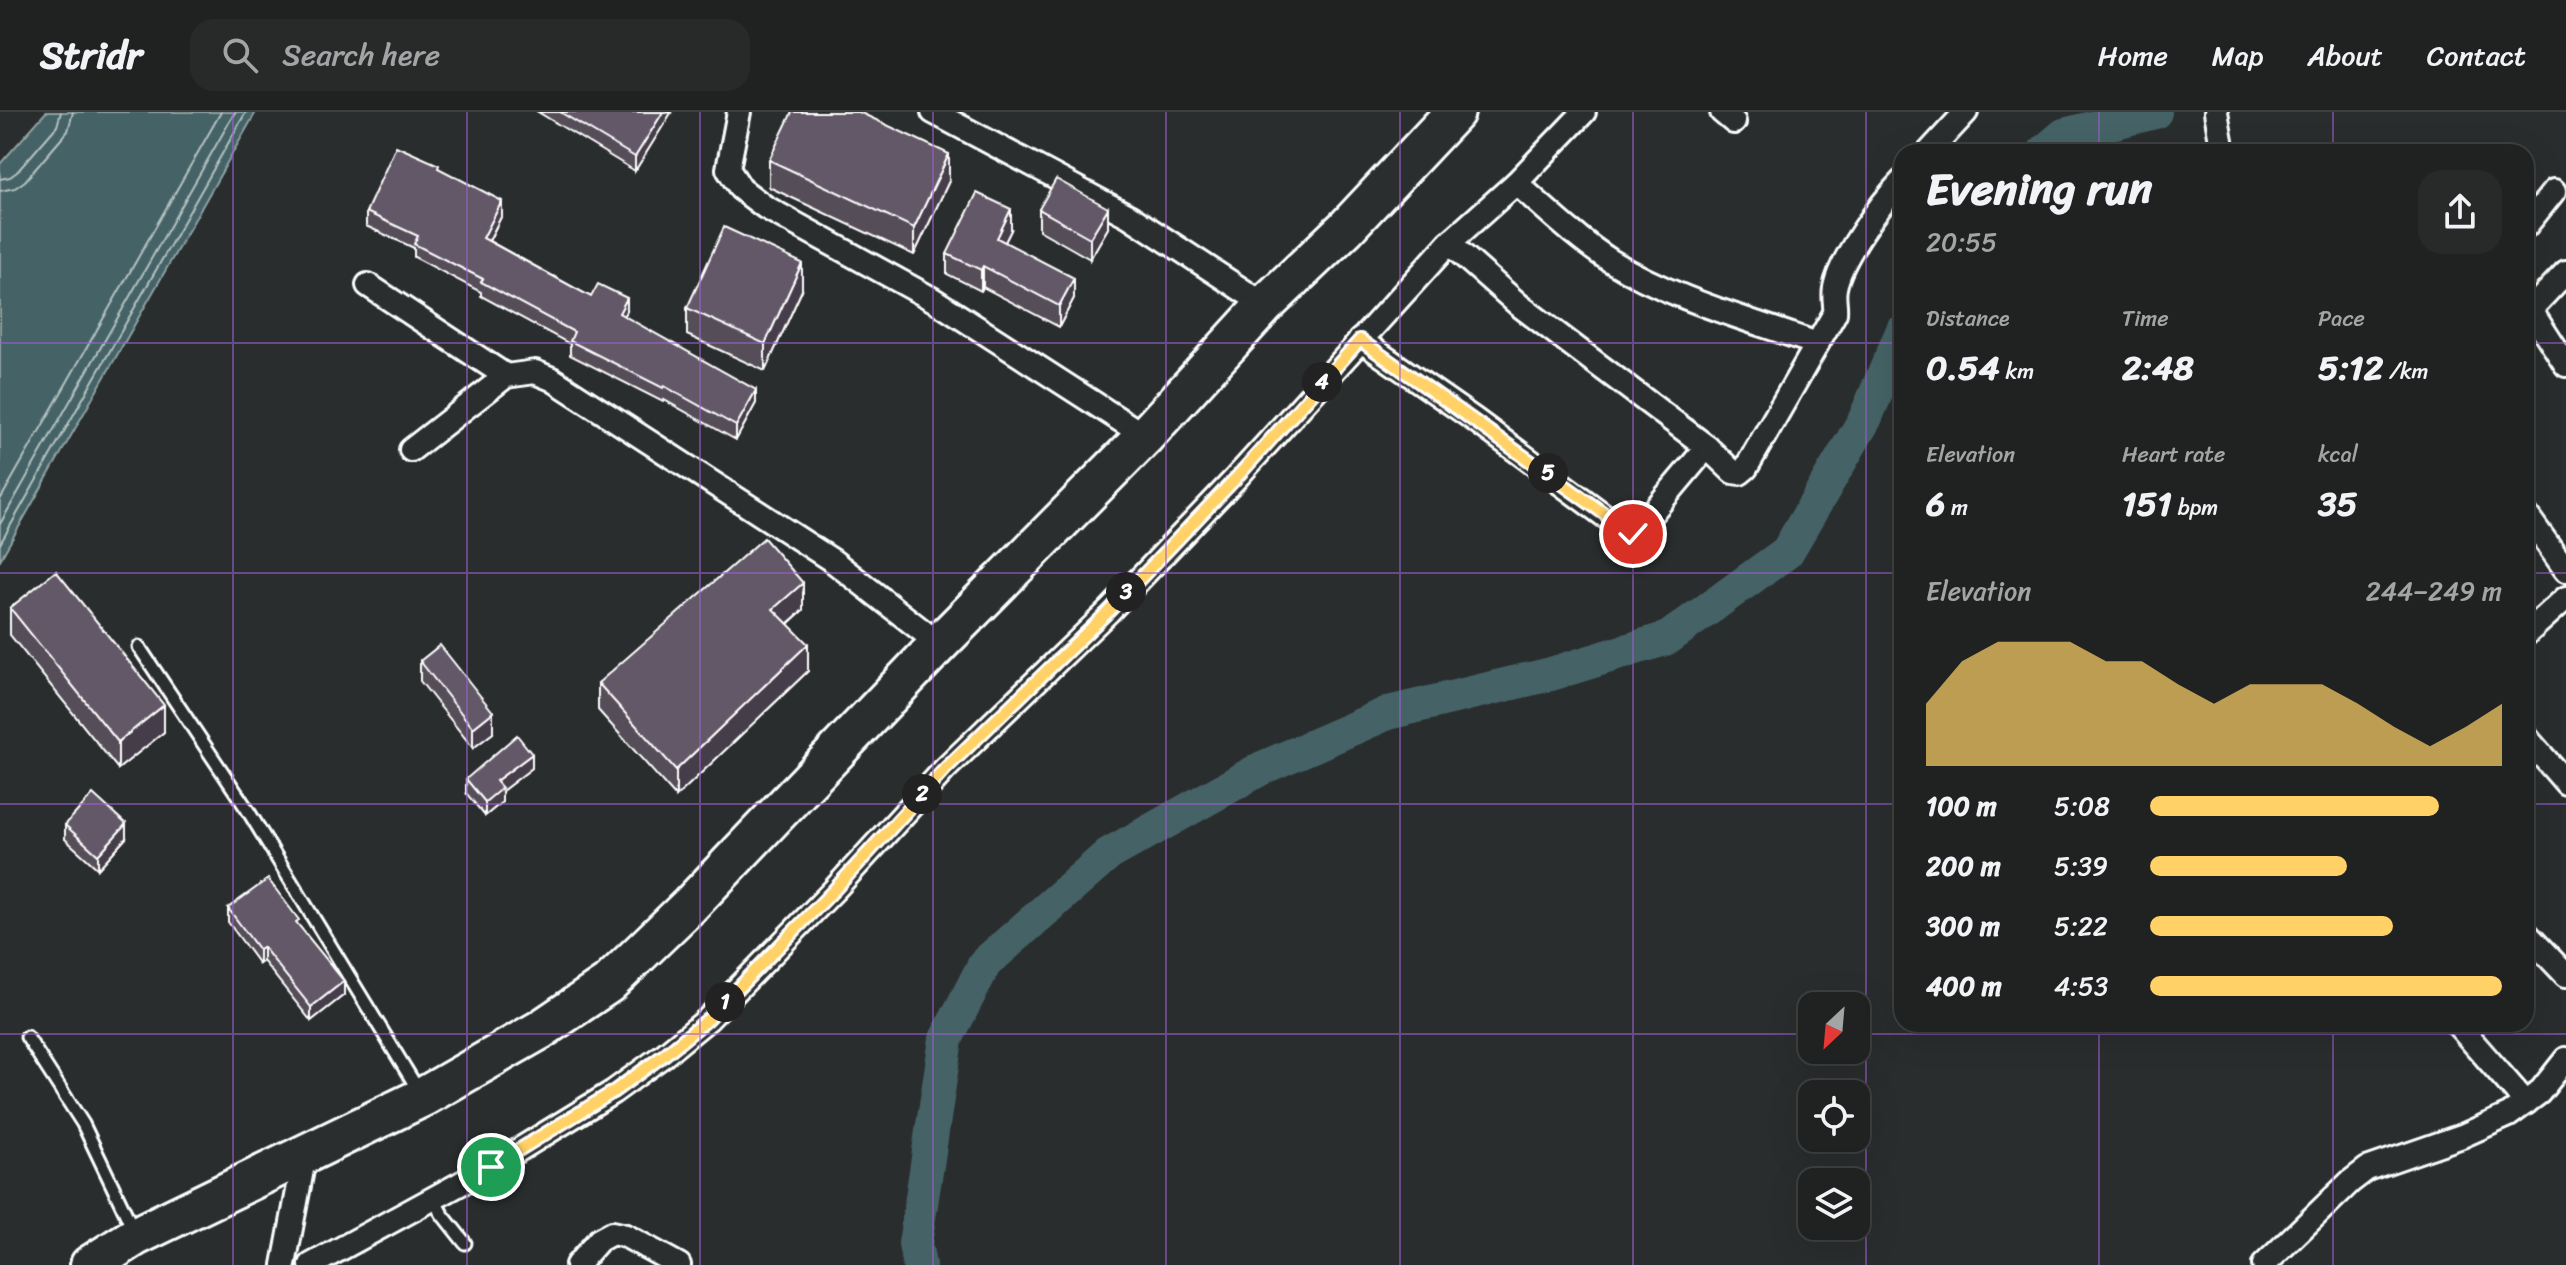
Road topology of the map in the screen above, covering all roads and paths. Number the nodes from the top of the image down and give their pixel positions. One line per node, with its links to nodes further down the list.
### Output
1 (739, 112): 23 (street)
2 (933, 112): 17 (street)
3 (1455, 112): 17 (highway)
4 (1584, 112): 9 (street)
5 (1966, 112): 7 (street)
6 (2216, 112): 8 (street)
7 (1936, 144)
8 (2222, 144)
9 (1516, 183): 13 (street); 20 (street)
10 (1894, 189): 20 (street)
11 (2554, 191): 12 (street)
12 (2534, 216)
13 (1449, 243): 19 (street); 24 (street)
14 (2566, 272): 16 (street)
15 (368, 285): 22 (street)
16 (2534, 301)
17 (1265, 305): 23 (highway)
18 (2534, 316): 21 (street)
19 (1360, 340): 24 (street); 42 (street)
20 (1817, 344): 24 (street)
21 (2566, 365)
22 (506, 376): 25 (street); 30 (street)
23 (1145, 436): 30 (highway)
24 (1707, 447)
25 (411, 450)
26 (2534, 525): 27 (street)
27 (2566, 570)
28 (2566, 598): 29 (street)
29 (2534, 627)
30 (939, 644): 39 (highway)
31 (139, 647): 39 (lane)
32 (2534, 746): 33 (street)
33 (2566, 783)
34 (2534, 941): 35 (street)
35 (2566, 975)
36 (2464, 1032): 40 (street)
37 (27, 1037): 43 (lane)
38 (2566, 1059): 40 (street)
39 (423, 1097): 41 (highway)
40 (2526, 1103): 50 (street)
41 (305, 1154): 43 (highway); 46 (street)
42 (433, 1198): 44 (lane); 47 (street)
43 (136, 1236): 45 (highway)
44 (465, 1243)
45 (90, 1265)
46 (284, 1265)
47 (311, 1265)
48 (577, 1265): 49 (street)
49 (679, 1265)
50 (2264, 1265)

